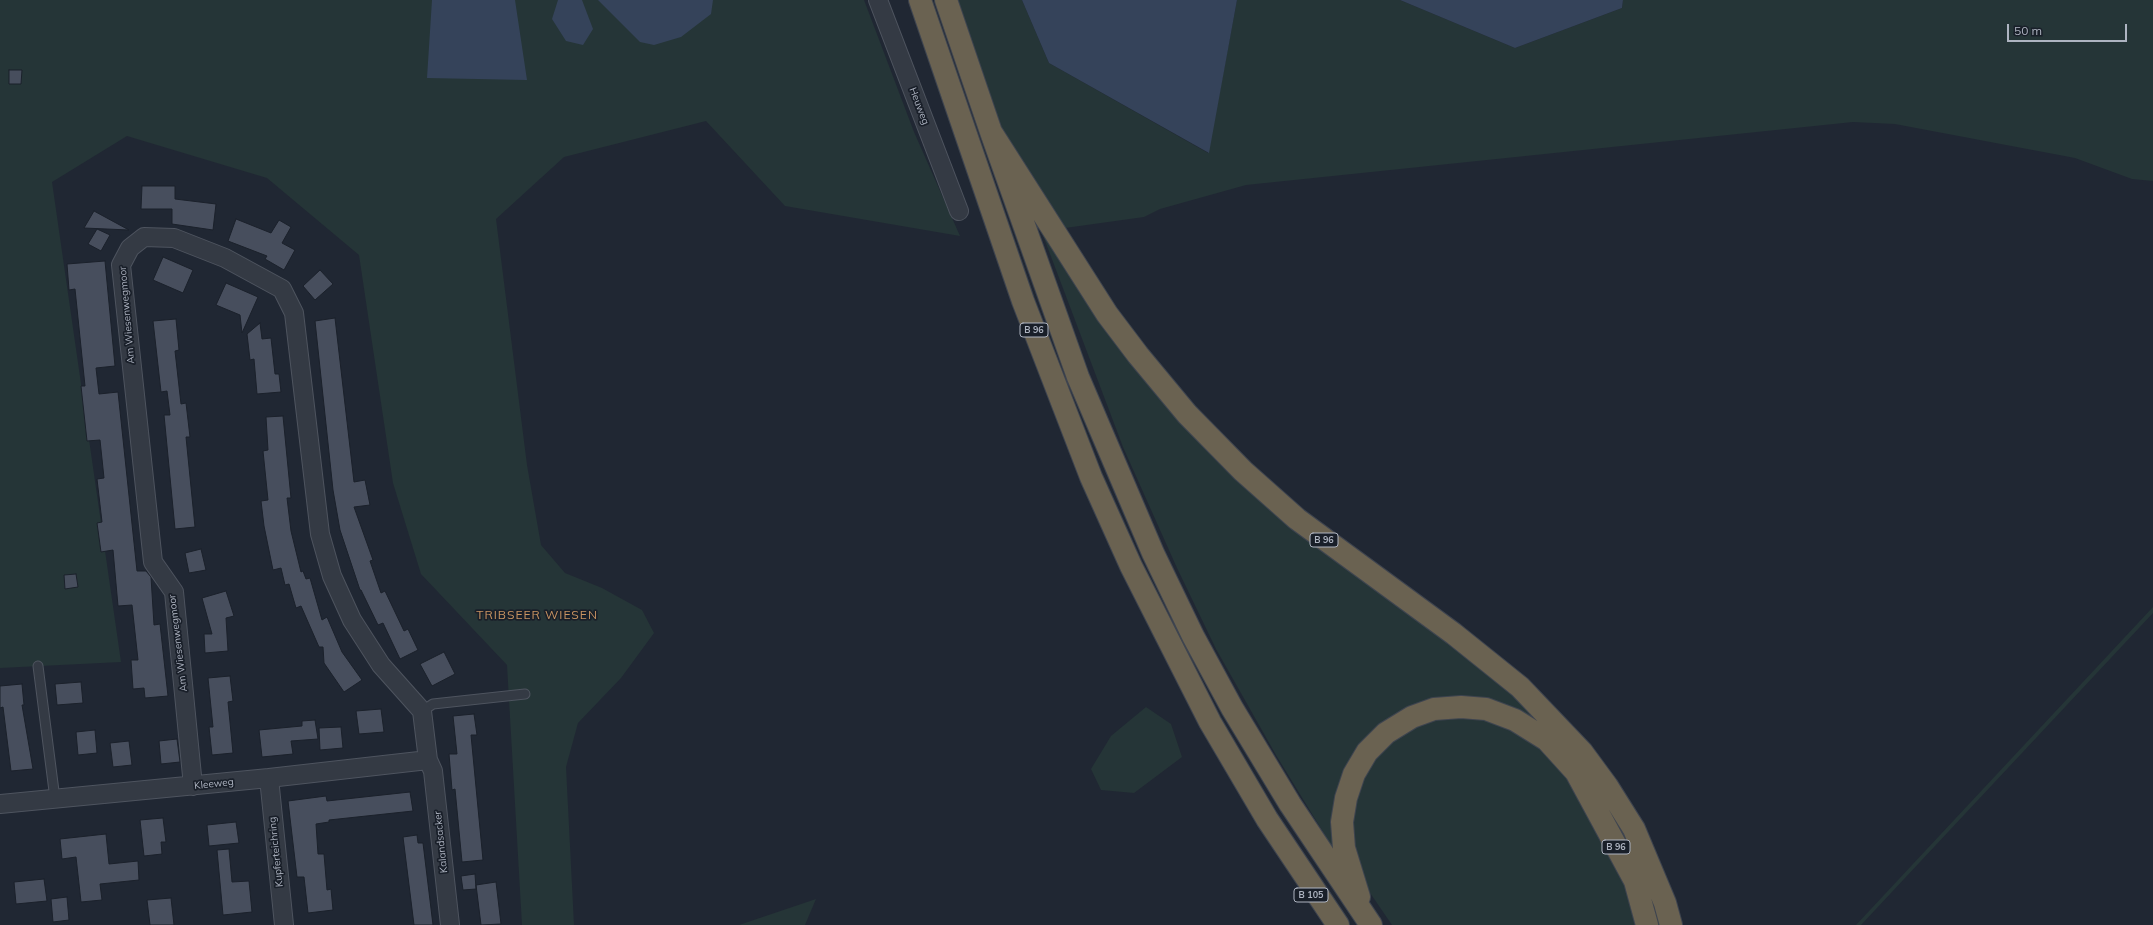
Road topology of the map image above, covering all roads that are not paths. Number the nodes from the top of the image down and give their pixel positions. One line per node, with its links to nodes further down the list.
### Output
1 (878, 0): 5 (street, Heuweg)
2 (920, 0): 14 (highway, B 96)
3 (946, 0): 4 (highway, B 96)
4 (990, 132): 15 (highway, B 96); 21 (highway, B 96)
5 (959, 211)
6 (38, 666): 12 (lane)
7 (525, 694): 8 (lane)
8 (422, 710): 9 (street); 11 (street, Am Wiesenwegmoor)
9 (428, 760): 10 (street, Kleeweg); 17 (street, Kalandsacker)
10 (269, 778): 11 (street, Kleeweg); 16 (street, Kupferteichring)
11 (193, 786): 12 (street, Kleeweg)
12 (55, 800): 13 (street, Kleeweg)
13 (0, 804)
14 (1298, 866): 18 (highway, B 105); 19 (highway, B 96)
15 (1368, 921): 20 (highway, B 96)
16 (284, 925)
17 (450, 925)
18 (1323, 925)
19 (1338, 925)
20 (1647, 925)
21 (1671, 925)

